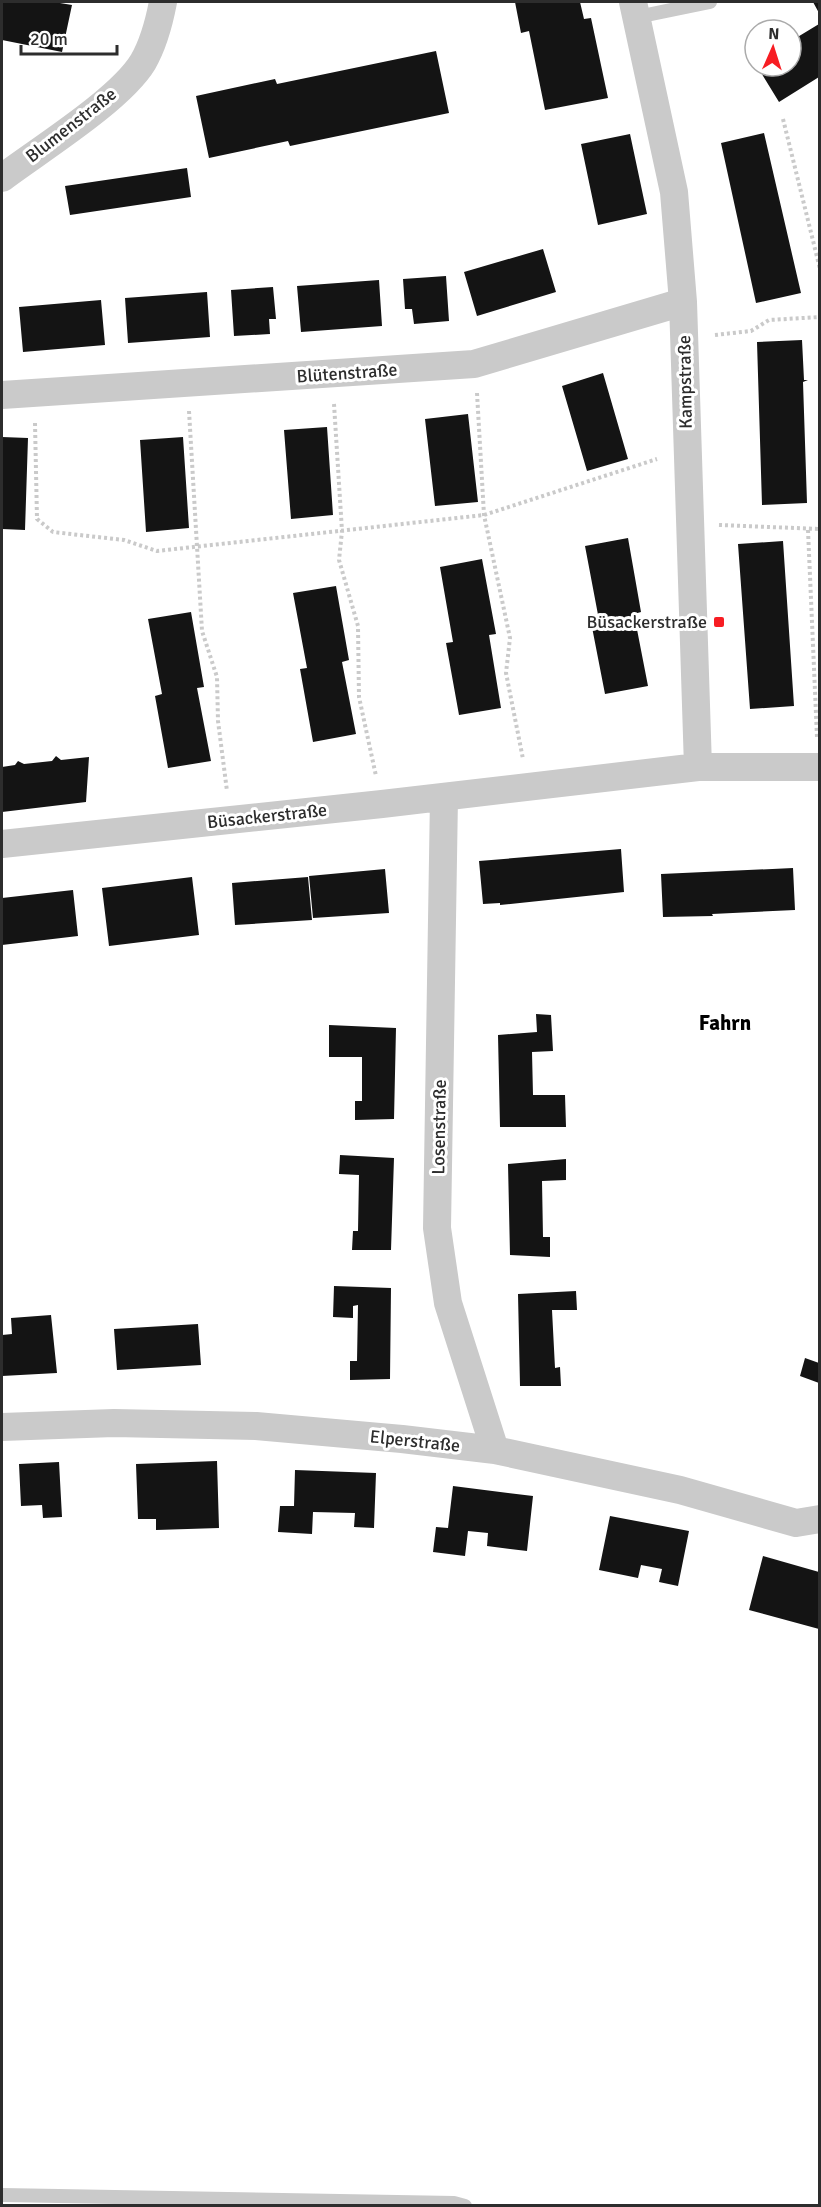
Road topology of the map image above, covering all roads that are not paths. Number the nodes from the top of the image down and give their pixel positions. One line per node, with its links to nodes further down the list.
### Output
1 (163, 2): 4 (street, Blumenstraße)
2 (710, 2): 3 (lane)
3 (635, 9): 5 (street, Kampstraße)
4 (2, 178)
5 (683, 302): 6 (street, Blütenstraße); 7 (street, Kampstraße)
6 (2, 395)
7 (698, 767): 8 (street, Büsackerstraße); 9 (street, Büsackerstraße)
8 (819, 767)
9 (444, 797): 10 (street, Büsackerstraße); 12 (street, Losenstraße)
10 (2, 844)
11 (2, 1427): 12 (street, Elperstraße)
12 (495, 1450): 13 (street, Elperstraße)
13 (819, 1519)
14 (2, 2195): 15 (lane)
15 (465, 2205)

